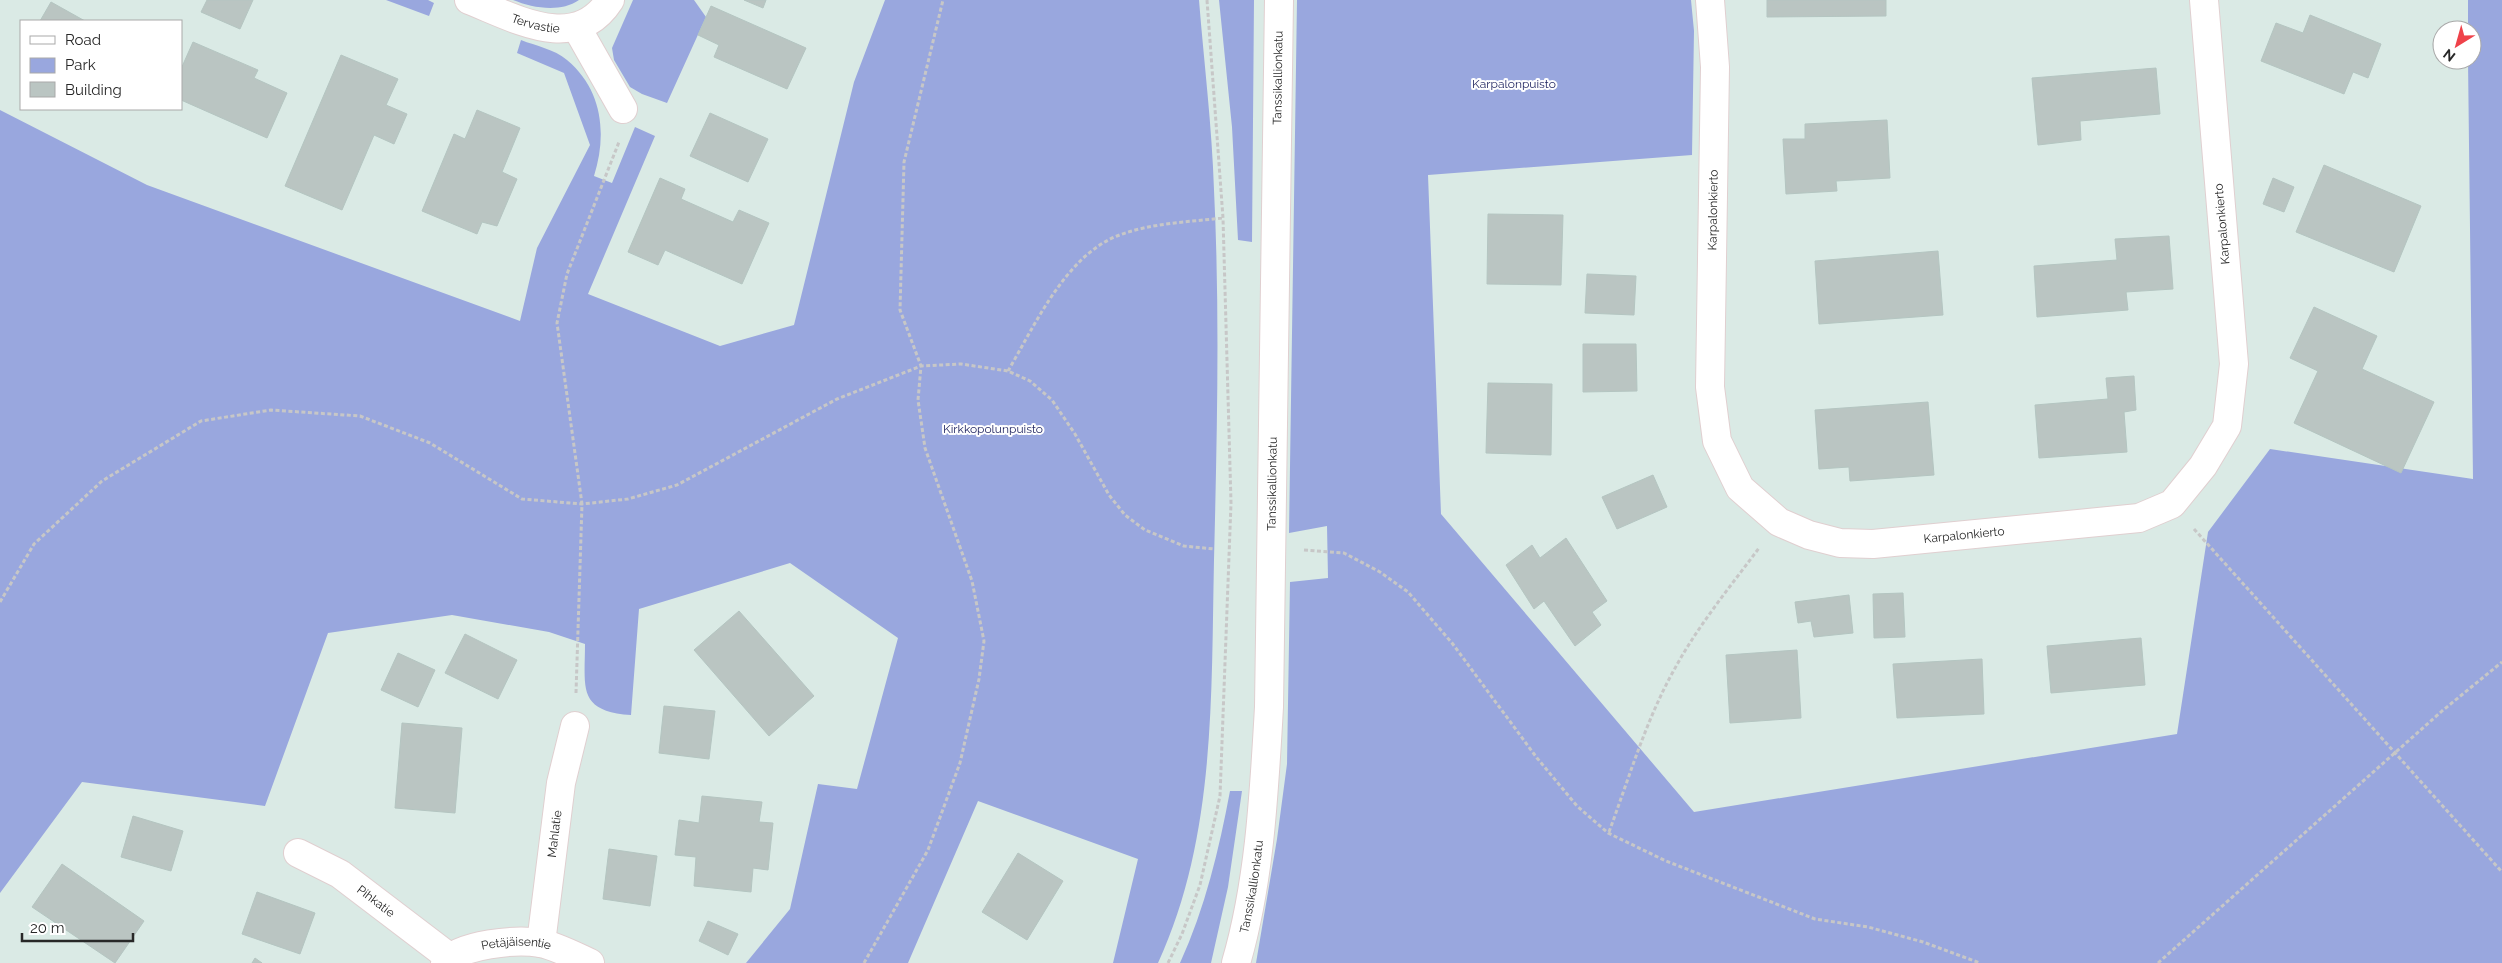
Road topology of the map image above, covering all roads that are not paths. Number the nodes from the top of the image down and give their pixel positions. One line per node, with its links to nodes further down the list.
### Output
1 (469, 0): 6 (street, Tervastie)
2 (610, 0): 6 (street)
3 (1279, 0): 13 (street, Tanssikallionkatu)
4 (1710, 0): 5 (street, Karpalonkierto)
5 (2204, 0)
6 (577, 28): 7 (street)
7 (623, 109)
8 (575, 726): 10 (street, Mahlatie)
9 (298, 853): 11 (street, Pihkatie)
10 (541, 943): 11 (street, Petäjäisentie); 12 (street, Petäjäisentie)
11 (447, 960)
12 (590, 963)
13 (1236, 963)

